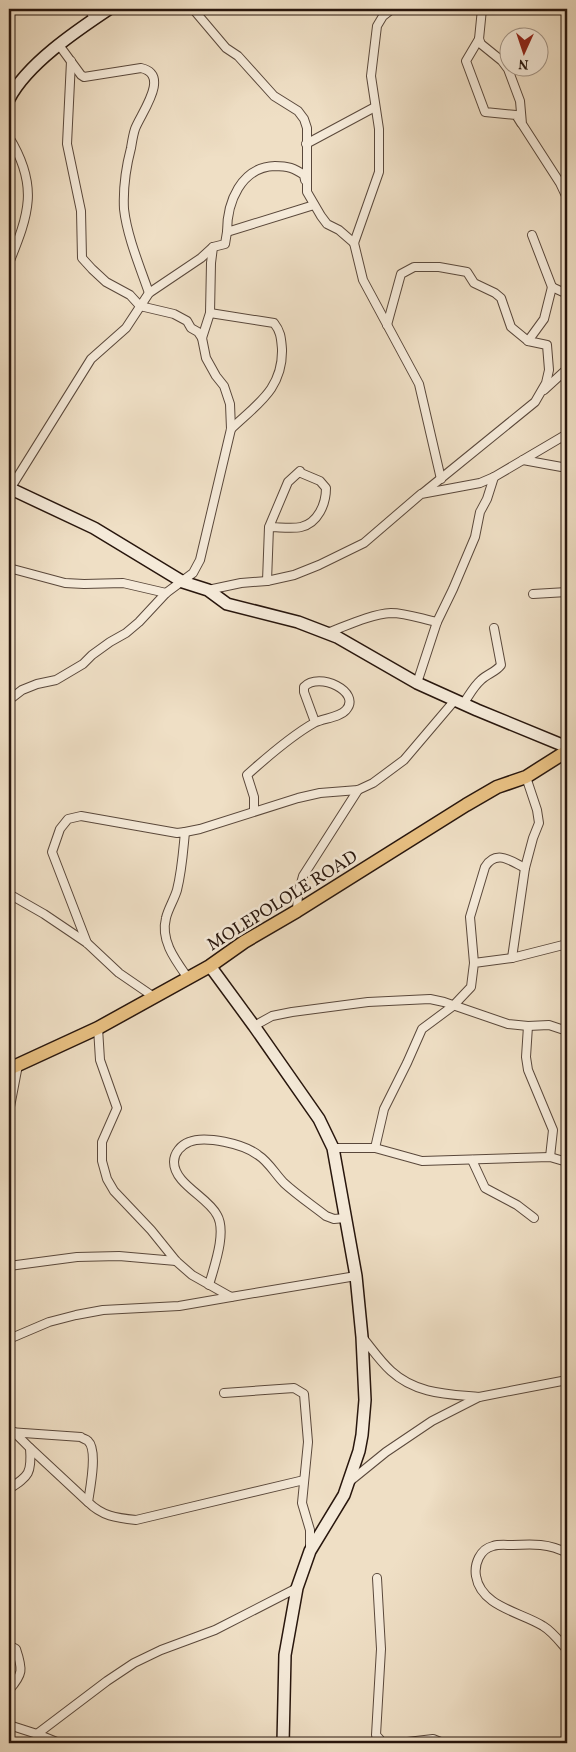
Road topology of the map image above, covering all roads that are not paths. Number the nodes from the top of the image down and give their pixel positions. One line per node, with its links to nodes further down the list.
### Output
1 (109, 9): 5 (street)
2 (193, 9): 13 (street)
3 (392, 9): 10 (street)
4 (482, 9): 6 (street)
5 (92, 14): 7 (street)
6 (480, 39): 11 (street); 11 (street)
7 (59, 45): 8 (street); 9 (street)
8 (71, 61): 23 (street); 25 (street)
9 (9, 99)
10 (375, 107): 13 (street); 19 (street)
11 (522, 124): 15 (street)
12 (9, 137): 21 (street)
13 (306, 144): 14 (street)
14 (307, 192): 16 (street); 17 (street)
15 (567, 198)
16 (314, 205): 17 (street); 19 (street)
17 (227, 232): 20 (street)
18 (532, 235): 22 (street)
19 (354, 243): 27 (street)
20 (213, 247): 23 (street); 26 (street)
21 (9, 263)
22 (552, 287): 24 (street); 29 (street)
23 (149, 293): 25 (street)
24 (567, 294)
25 (140, 306): 28 (street); 38 (street)
26 (210, 313): 28 (street); 32 (street)
27 (387, 325): 29 (street); 37 (street)
28 (202, 338): 32 (street)
29 (528, 341): 31 (street)
30 (567, 369): 31 (street)
31 (542, 391): 37 (street)
32 (231, 428): 43 (street)
33 (567, 434): 34 (street)
34 (523, 460): 35 (street); 36 (street)
35 (567, 468)
36 (494, 477): 39 (street); 48 (street)
37 (441, 478): 39 (street)
38 (9, 489): 43 (street)
39 (421, 494): 42 (street)
40 (268, 527): 40 (street); 42 (street)
41 (9, 568): 46 (street)
42 (267, 581): 44 (street)
43 (183, 582): 44 (street); 46 (street)
44 (208, 590): 50 (street)
45 (567, 592): 47 (street)
46 (166, 593): 52 (street)
47 (533, 594)
48 (437, 622): 50 (street); 51 (street)
49 (494, 628): 53 (street)
50 (327, 633): 51 (street)
51 (416, 682): 53 (street)
52 (9, 700)
53 (459, 702): 55 (street); 58 (street)
54 (315, 722): 54 (street); 59 (street)
55 (567, 747)
56 (567, 751): 57 (main road, MOLEPOLOLE ROAD)
57 (526, 777): 61 (street); 63 (main road, MOLEPOLOLE ROAD)
58 (358, 790): 59 (street); 63 (street)
59 (254, 811): 60 (street)
60 (185, 832): 64 (street); 69 (street)
61 (525, 868): 66 (street); 67 (street)
62 (9, 894): 64 (street)
63 (297, 911): 68 (main road, MOLEPOLOLE ROAD)
64 (87, 943): 70 (street)
65 (567, 944): 66 (street)
66 (512, 958): 67 (street)
67 (474, 963): 71 (street)
68 (210, 966): 69 (main road, MOLEPOLOLE ROAD); 72 (street)
69 (188, 978): 70 (main road, MOLEPOLOLE ROAD)
70 (154, 997): 74 (main road, MOLEPOLOLE ROAD)
71 (453, 1006): 72 (street); 73 (street); 79 (street)
72 (254, 1026): 78 (street)
73 (528, 1026): 75 (street); 80 (street)
74 (98, 1028): 76 (main road, MOLEPOLOLE ROAD); 85 (street)
75 (567, 1031)
76 (13, 1067): 77 (street)
77 (9, 1112)
78 (333, 1148): 79 (street); 83 (street)
79 (375, 1148): 81 (street)
80 (550, 1157): 81 (street); 82 (street)
81 (472, 1160): 84 (street)
82 (567, 1162)
83 (345, 1218): 87 (street); 88 (street)
84 (534, 1218)
85 (176, 1260): 86 (street); 88 (street)
86 (9, 1266)
87 (356, 1276): 89 (street); 90 (street)
88 (209, 1286): 89 (street)
89 (231, 1297): 91 (street)
90 (362, 1337): 94 (street); 98 (street)
91 (9, 1339)
92 (567, 1380): 94 (street)
93 (224, 1393): 97 (street)
94 (479, 1397): 98 (street)
95 (11, 1432): 96 (street); 100 (street)
96 (30, 1448): 99 (street); 100 (street)
97 (304, 1480): 100 (street); 101 (street)
98 (349, 1482): 101 (street)
99 (9, 1489)
100 (88, 1502)
101 (310, 1552): 104 (street)
102 (567, 1553): 106 (street)
103 (377, 1578): 112 (street)
104 (297, 1588): 109 (street); 111 (street)
105 (9, 1645): 107 (street)
106 (567, 1650)
107 (9, 1690)
108 (9, 1726): 109 (street)
109 (37, 1734): 110 (street)
110 (60, 1743)
111 (282, 1743)
112 (384, 1743)
113 (399, 1743): 114 (street)
114 (443, 1743)

